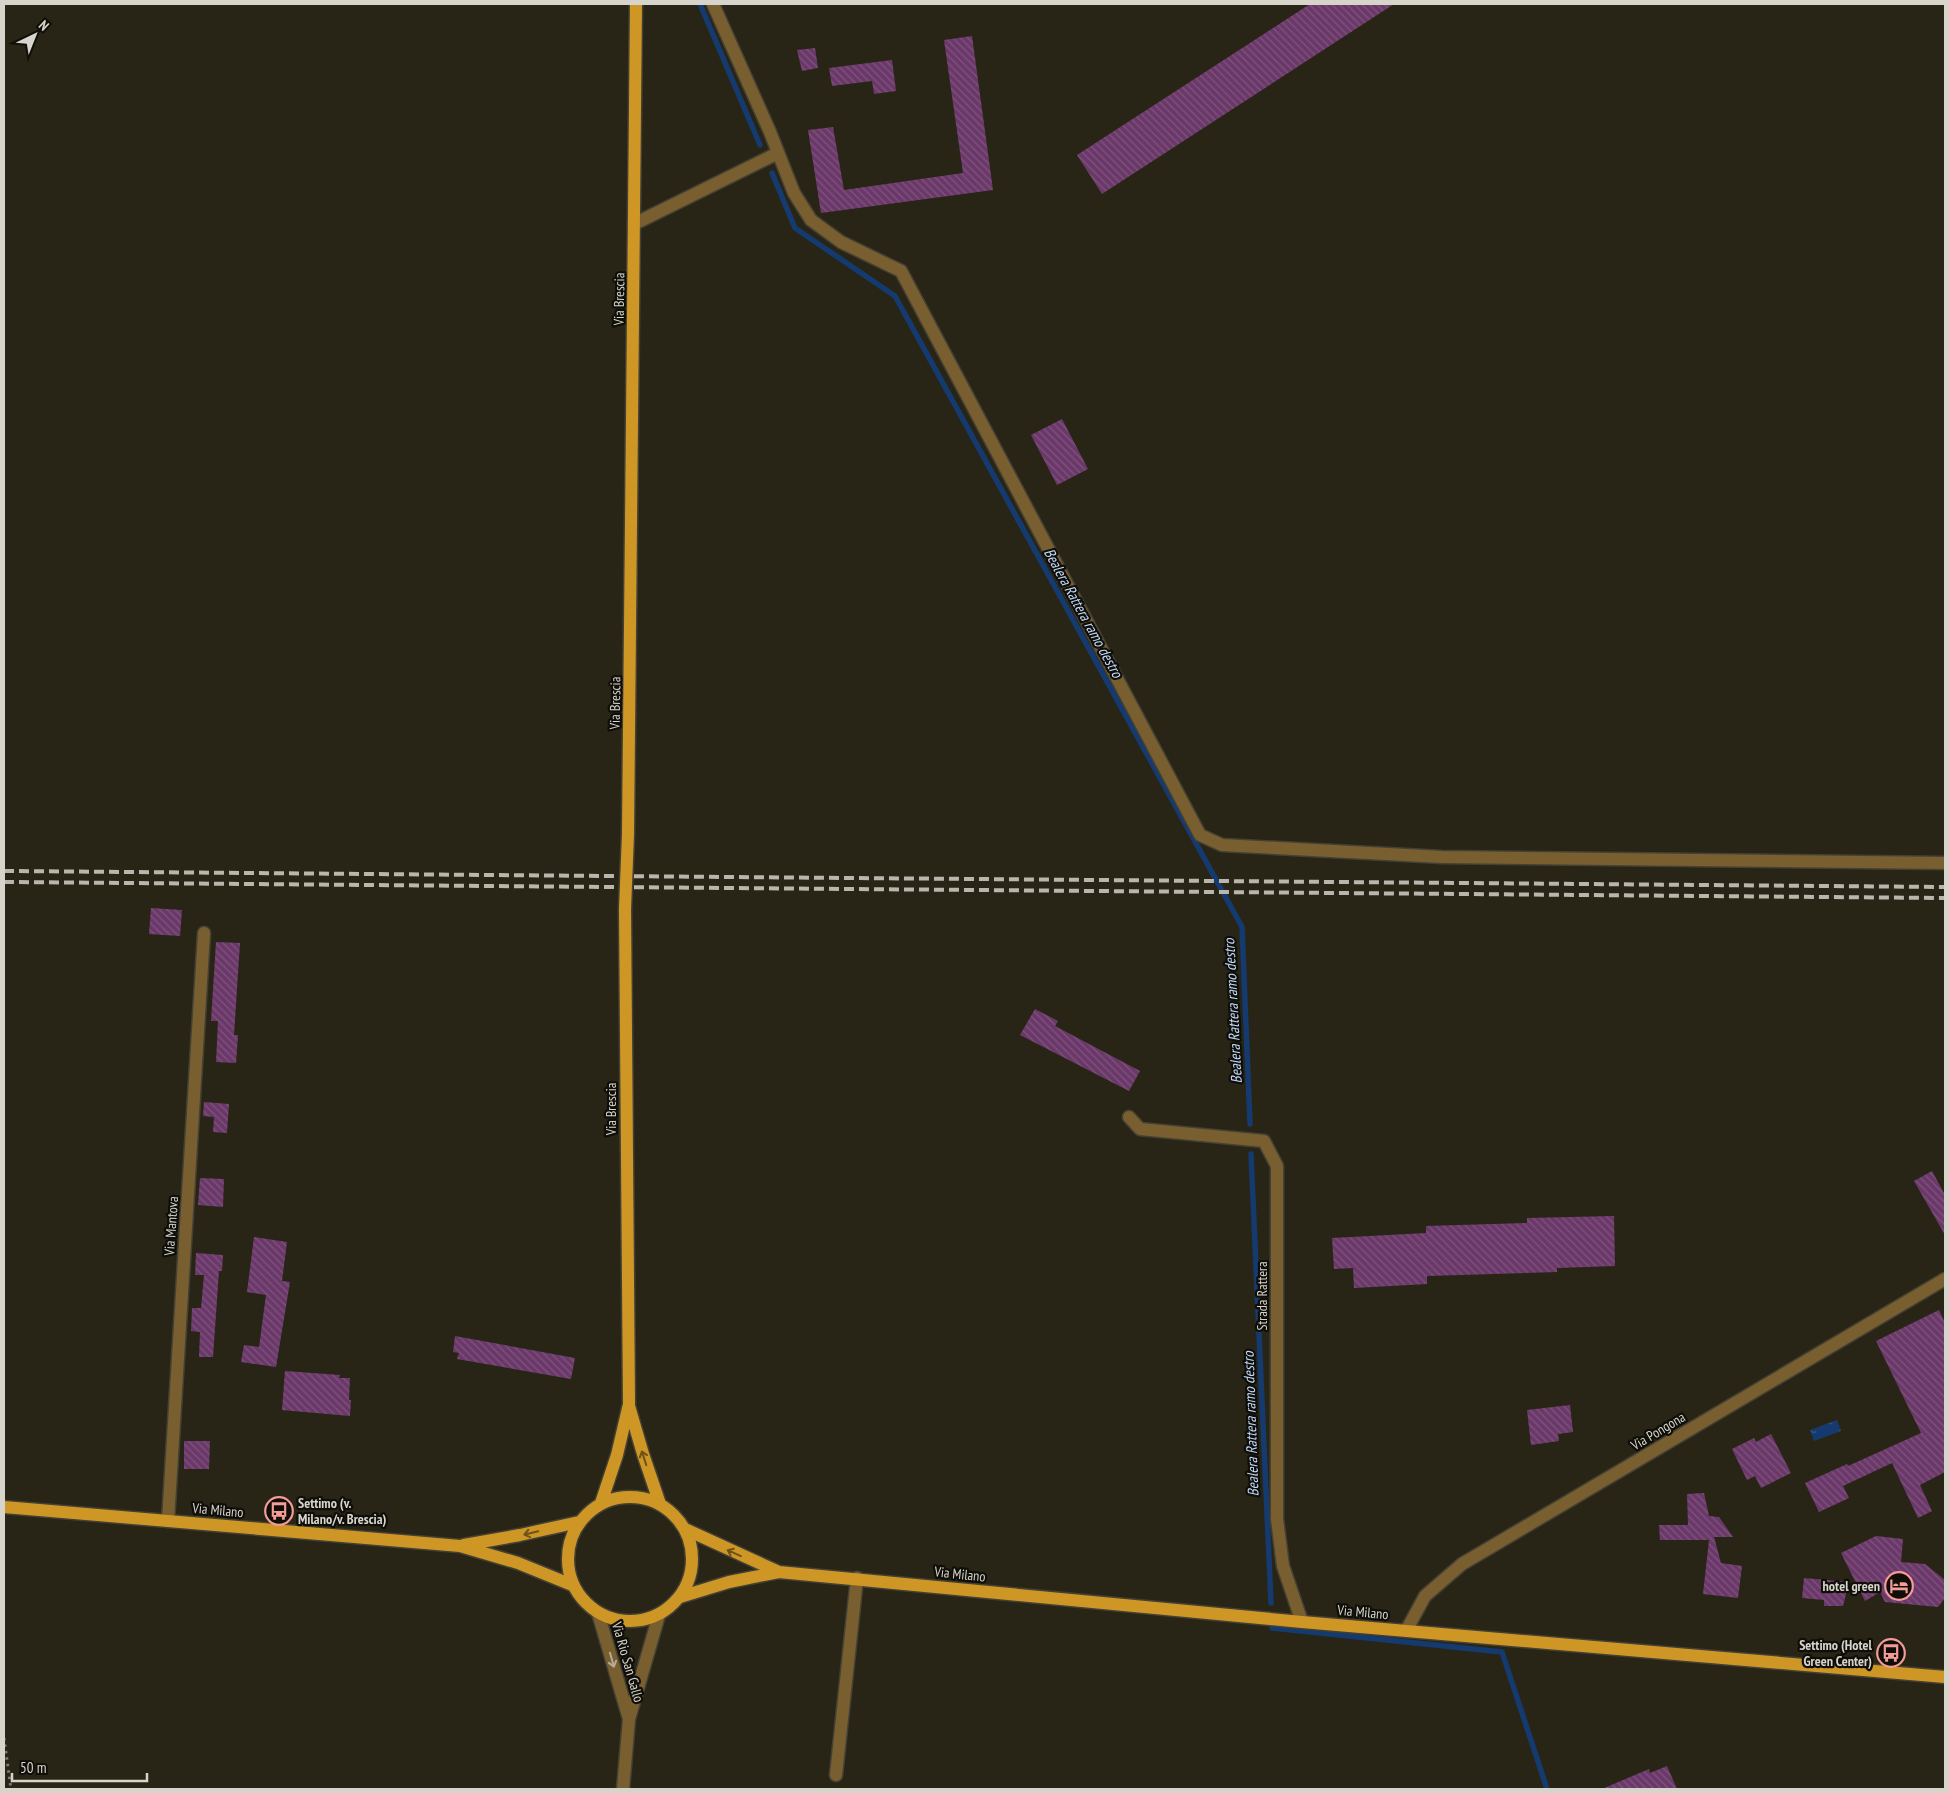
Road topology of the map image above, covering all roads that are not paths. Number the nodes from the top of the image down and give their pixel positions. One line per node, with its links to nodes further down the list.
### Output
1 (636, 4): 4 (main road, Via Brescia)
2 (713, 4): 3 (street)
3 (778, 153): 4 (street); 5 (street)
4 (634, 224): 9 (main road, Via Brescia, bridge)
5 (1945, 863)
6 (204, 933): 13 (street, Via Mantova)
7 (1129, 1117): 23 (street, Strada Rattera)
8 (1945, 1279): 24 (street, Via Pongona)
9 (629, 1404): 10 (main road); 11 (main road, one-way to 9)
10 (601, 1503): 11 (main road); 14 (main road)
11 (660, 1504): 15 (main road)
12 (4, 1507): 13 (main road, Via Milano)
13 (168, 1521): 16 (main road, Via Milano)
14 (579, 1522): 16 (main road, Via Milano, one-way to 16); 19 (main road)
15 (685, 1529): 17 (main road, Via Milano, one-way to 15); 20 (main road)
16 (460, 1546): 19 (main road, Via Milano)
17 (779, 1572): 18 (main road, Via Milano); 20 (main road, Via Milano)
18 (857, 1578): 23 (main road, Via Milano); 27 (street)
19 (572, 1585): 21 (main road)
20 (680, 1596): 22 (main road)
21 (598, 1614): 22 (main road); 26 (street, Via Rio San Gallo, one-way to 26)
22 (659, 1615): 26 (street, Via Rio San Gallo)
23 (1302, 1622): 24 (main road, Via Milano)
24 (1406, 1631): 25 (main road, Via Milano)
25 (1945, 1678)
26 (629, 1719): 28 (street, Via Rio San Gallo)
27 (836, 1775)
28 (623, 1789)

